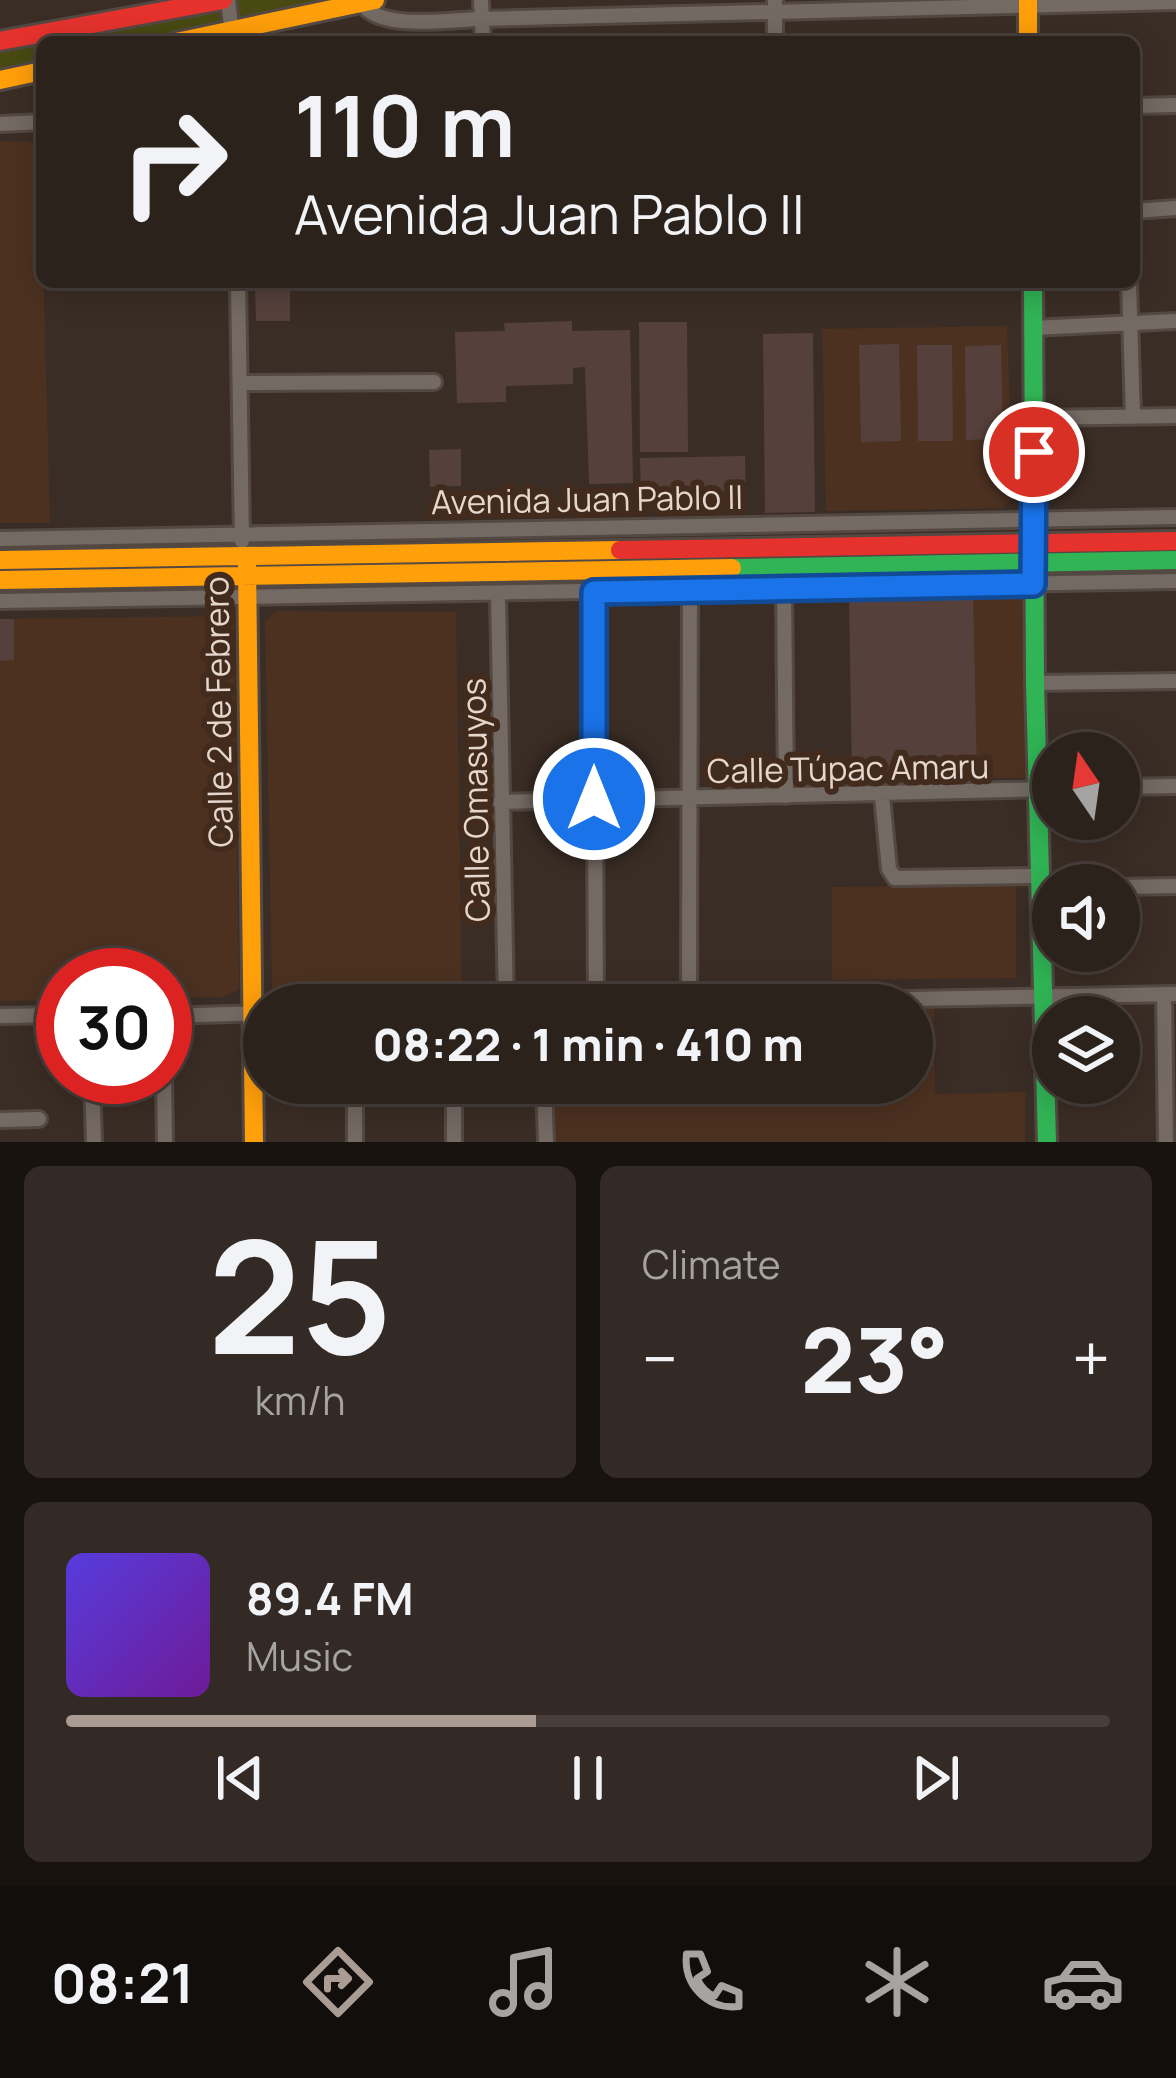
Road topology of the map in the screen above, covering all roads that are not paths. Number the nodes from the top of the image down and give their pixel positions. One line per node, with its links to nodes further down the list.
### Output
1 (226, 0): 8 (street); 11 (main road)
2 (482, 0): 7 (street)
3 (369, 1): 7 (street); 8 (main road)
4 (1176, 2): 5 (street)
5 (1028, 3): 6 (street); 10 (main road)
6 (775, 6): 7 (street)
7 (482, 19): 9 (street)
8 (233, 36)
9 (483, 36)
10 (1028, 36)
11 (0, 41)
12 (36, 71): 13 (main road)
13 (0, 80)
14 (1176, 105): 15 (street)
15 (1140, 106)
16 (36, 122): 17 (street)
17 (0, 124)
18 (1176, 208): 19 (street)
19 (1140, 211)
20 (238, 288): 27 (street, Calle 2 de Febrero)
21 (1033, 288): 25 (main road)
22 (1130, 288): 24 (street)
23 (1176, 321): 24 (street)
24 (1129, 326): 25 (street); 28 (street)
25 (1034, 328): 30 (main road)
26 (434, 382): 27 (street)
27 (241, 383): 33 (street, Calle 2 de Febrero)
28 (1133, 416): 29 (street); 30 (street)
29 (1176, 416)
30 (1034, 418): 32 (main road)
31 (1176, 517): 32 (street, Avenida Juan Pablo II)
32 (1036, 520): 33 (street, Avenida Juan Pablo II); 36 (main road)
33 (241, 536): 34 (street, Avenida Juan Pablo II); 39 (street, Calle 2 de Febrero)
34 (0, 539)
35 (1176, 541): 36 (main road)
36 (1036, 553): 38 (main road); 39 (main road); 42 (main road)
37 (0, 560): 39 (main road)
38 (1176, 560)
39 (247, 567): 40 (main road); 47 (main road, Calle 2 de Febrero)
40 (0, 580)
41 (1176, 581): 42 (street)
42 (1033, 584): 43 (street); 50 (main road)
43 (784, 588): 44 (street); 55 (street)
44 (690, 590): 45 (street); 58 (street)
45 (594, 592): 46 (street); 57 (street)
46 (498, 594): 47 (street); 59 (street, Calle Omasuyos)
47 (249, 598): 48 (street); 64 (main road, Calle 2 de Febrero)
48 (0, 601)
49 (1176, 681): 50 (street)
50 (1035, 683): 51 (main road)
51 (1040, 732)
52 (1176, 786): 53 (street)
53 (1140, 787)
54 (1032, 790): 56 (street, Calle Túpac Amaru)
55 (787, 796): 56 (street, Calle Túpac Amaru); 58 (street, Calle Túpac Amaru)
56 (882, 796): 60 (street)
57 (594, 799): 58 (street, Calle Túpac Amaru); 59 (street, Calle Túpac Amaru); 66 (street)
58 (690, 799): 67 (street)
59 (500, 802): 65 (street, Calle Omasuyos)
60 (1032, 883)
61 (1176, 886): 62 (street)
62 (1140, 887)
63 (1043, 972): 69 (main road)
64 (257, 984)
65 (505, 984)
66 (592, 984)
67 (689, 984)
68 (1170, 994): 69 (street); 90 (street)
69 (1043, 995): 70 (street); 89 (main road)
70 (933, 998)
71 (243, 1014): 73 (street)
72 (36, 1015): 74 (street)
73 (192, 1015)
74 (0, 1016)
75 (93, 1104): 83 (street)
76 (164, 1104): 84 (street)
77 (255, 1104): 85 (main road, Calle 2 de Febrero)
78 (355, 1104): 86 (street)
79 (454, 1104): 87 (street)
80 (545, 1104): 88 (street)
81 (39, 1119): 82 (street)
82 (0, 1120)
83 (94, 1142)
84 (165, 1142)
85 (254, 1142)
86 (355, 1142)
87 (454, 1142)
88 (546, 1142)
89 (1047, 1142)
90 (1166, 1142)

